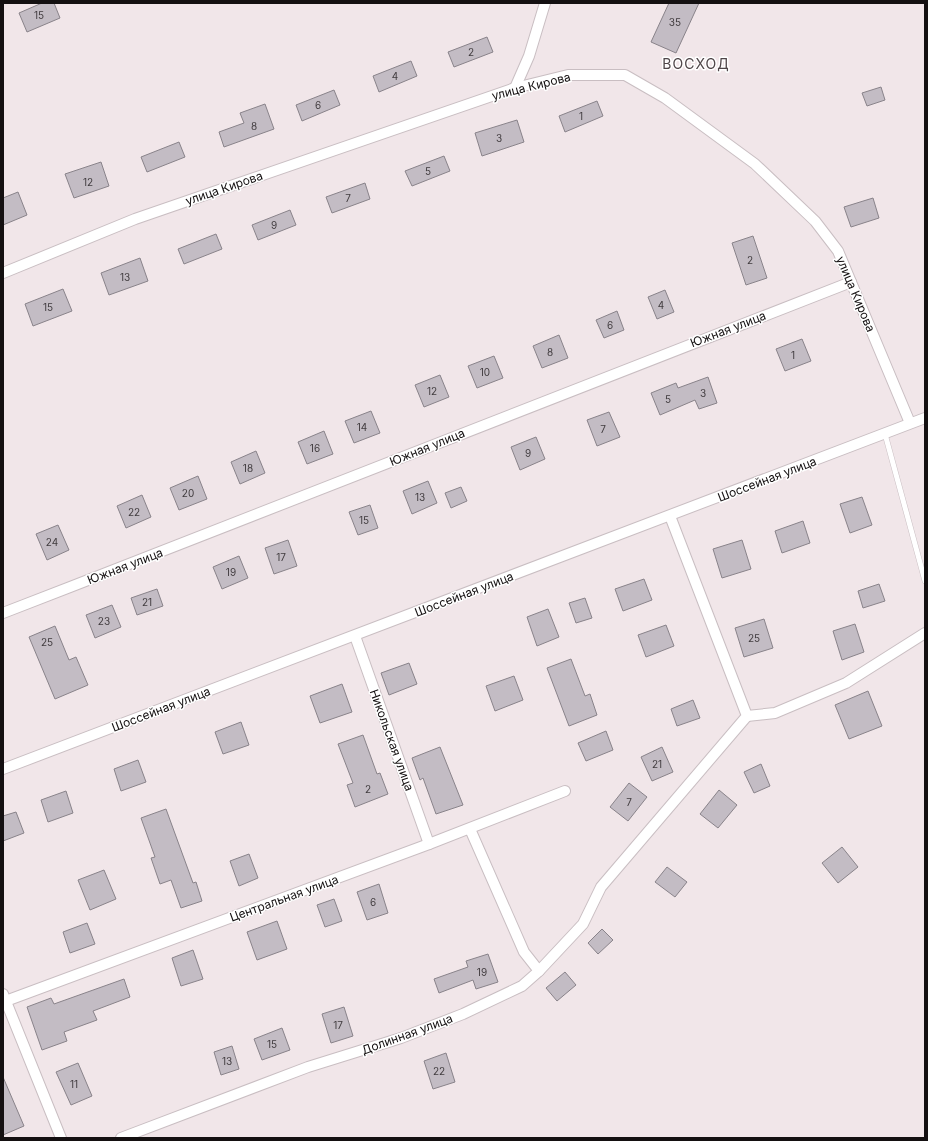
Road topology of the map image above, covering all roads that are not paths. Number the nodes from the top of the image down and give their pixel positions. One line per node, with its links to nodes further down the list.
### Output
1 (545, 3): 2 (street)
2 (515, 88): 3 (street, улица Кирова); 4 (street, улица Кирова)
3 (3, 274)
4 (850, 282): 6 (street, улица Кирова); 10 (street, Южная улица)
5 (925, 418): 6 (street, Шоссейная улица)
6 (910, 424): 7 (street, Шоссейная улица)
7 (885, 434): 8 (street, Шоссейная улица); 9 (lane)
8 (670, 516): 12 (street, Шоссейная улица); 13 (street)
9 (925, 581)
10 (3, 613)
11 (925, 633): 13 (street)
12 (355, 636): 14 (street, Шоссейная улица); 17 (street, Никольская улица)
13 (747, 716): 18 (street, Долинная улица)
14 (3, 769)
15 (564, 791): 16 (street, Центральная улица)
16 (470, 829): 17 (street, Центральная улица); 18 (street)
17 (429, 844): 19 (street, Центральная улица)
18 (539, 971): 21 (street, Долинная улица)
19 (4, 999): 20 (street)
20 (61, 1138)
21 (121, 1138)

